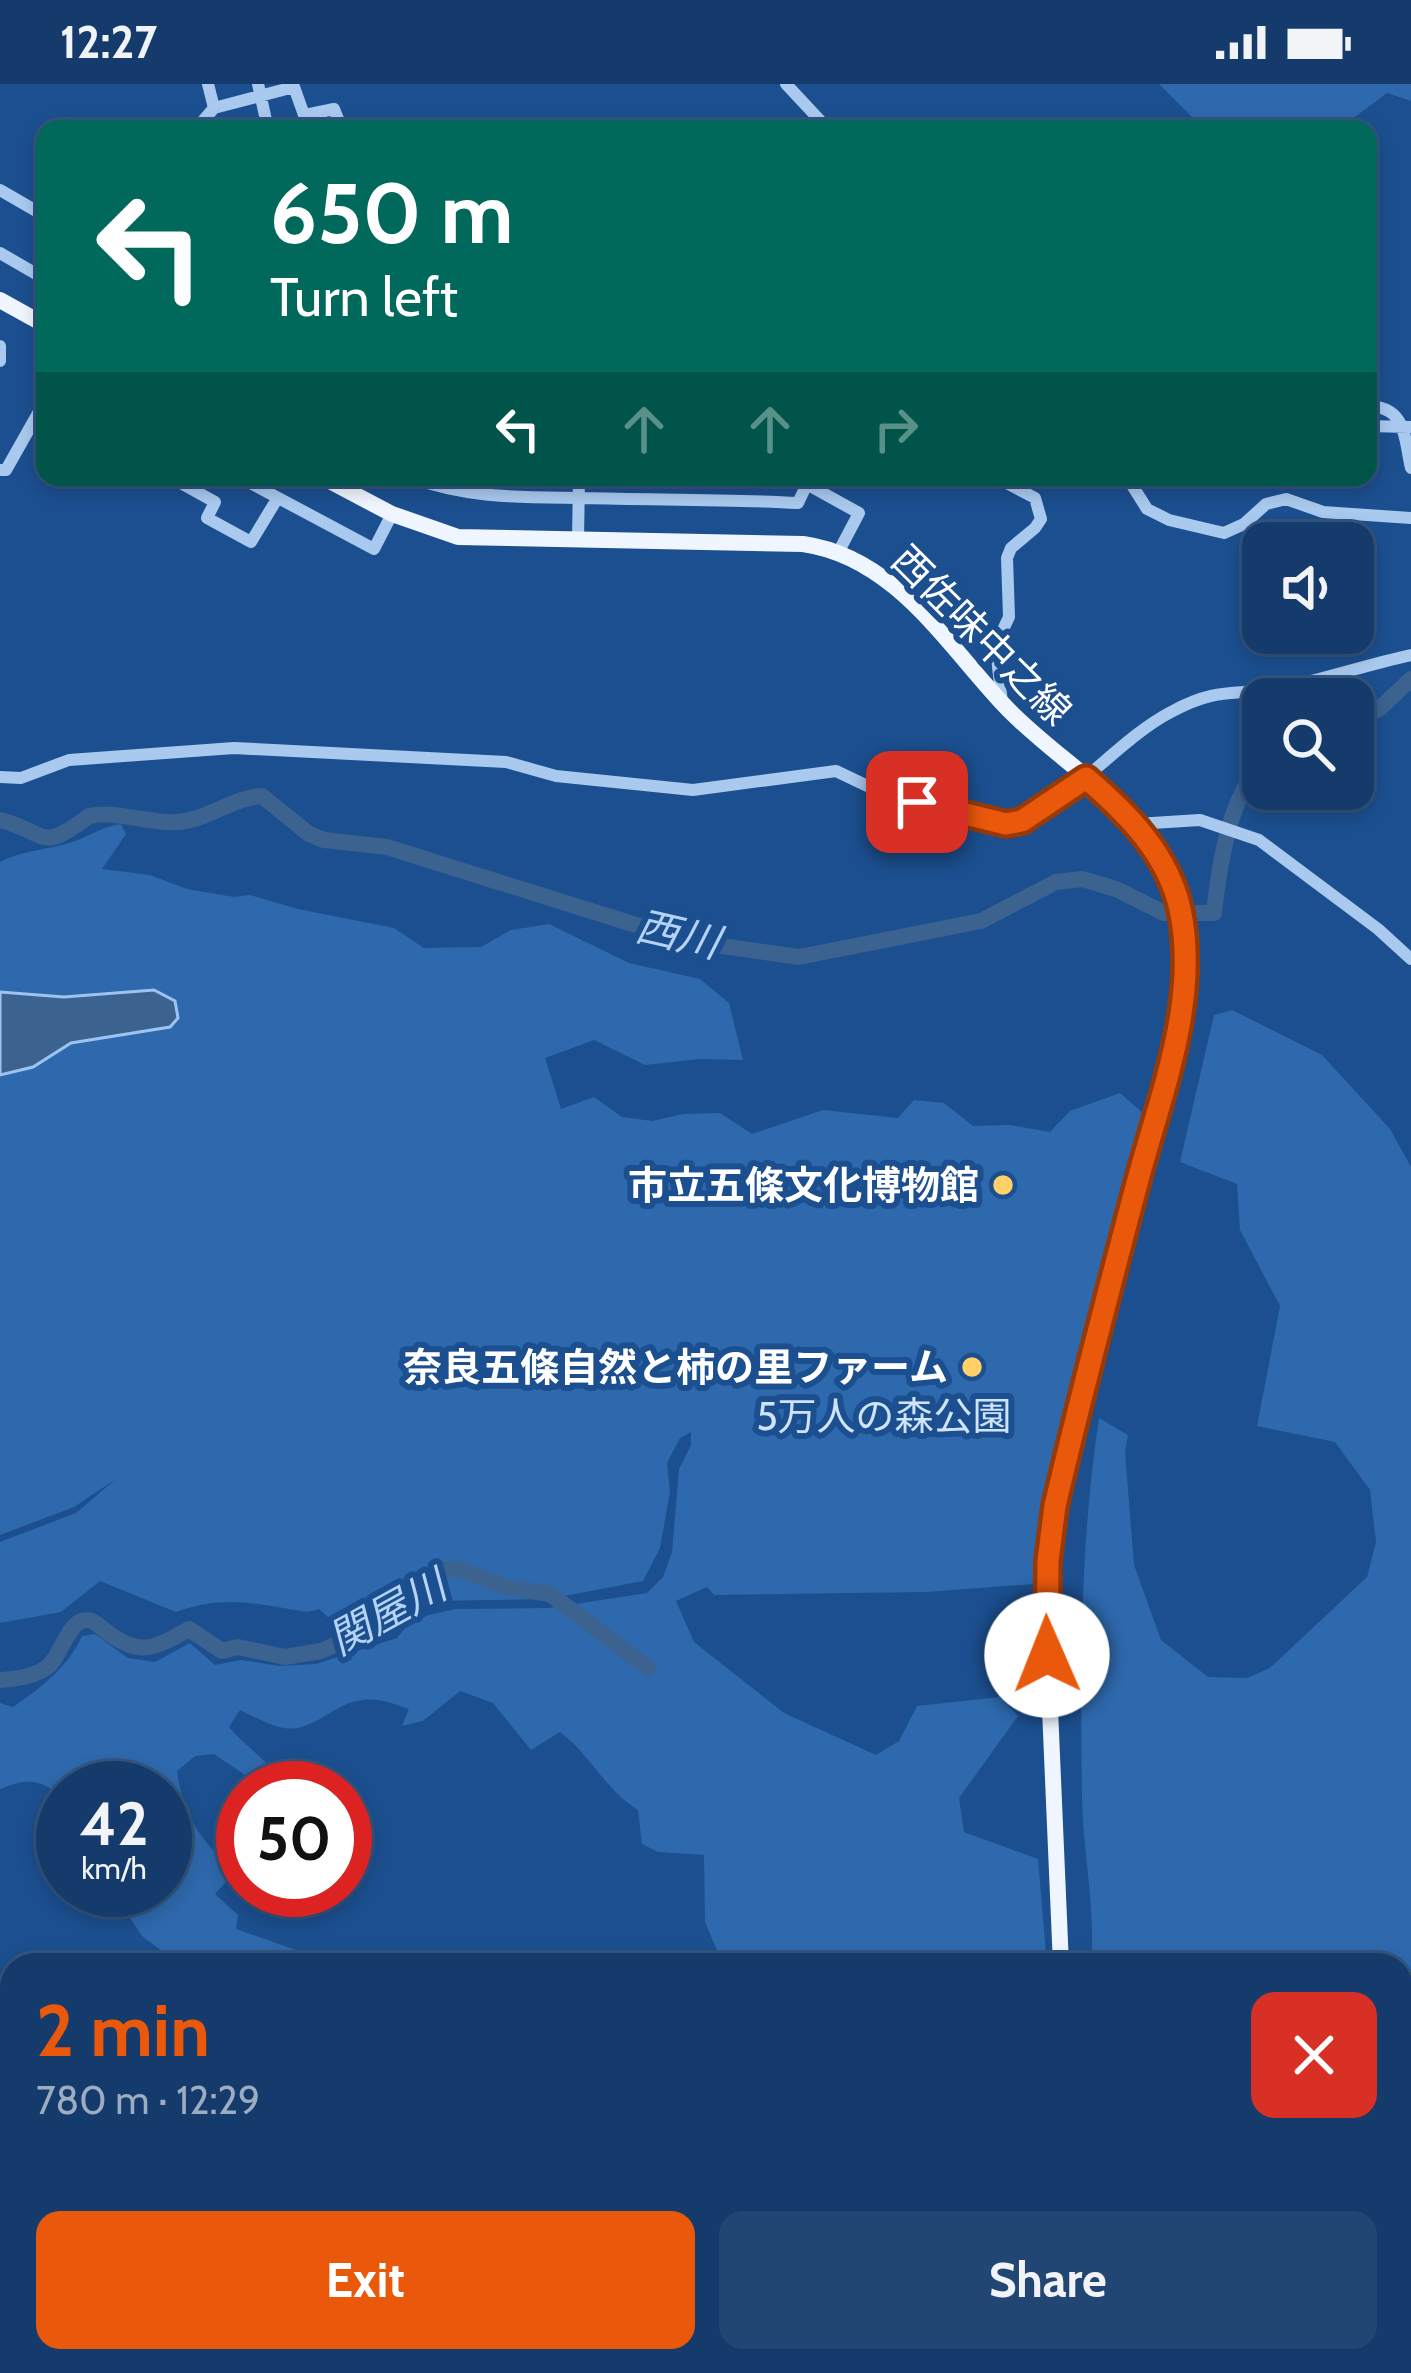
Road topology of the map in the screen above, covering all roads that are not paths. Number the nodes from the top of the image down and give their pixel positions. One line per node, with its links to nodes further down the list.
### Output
1 (208, 84): 5 (street)
2 (786, 84): 11 (street)
3 (294, 86): 4 (street); 8 (street)
4 (259, 90): 5 (street); 7 (street)
5 (214, 108): 6 (street)
6 (204, 120)
7 (266, 120)
8 (306, 120)
9 (311, 120): 10 (street)
10 (338, 120)
11 (820, 120)
12 (0, 190): 13 (street)
13 (36, 211)
14 (0, 254): 15 (street)
15 (36, 274)
16 (0, 300): 17 (main road)
17 (36, 320)
18 (0, 346): 19 (street)
19 (0, 361)
20 (1377, 408): 23 (street)
21 (36, 419): 24 (street)
22 (1377, 426): 23 (street)
23 (1408, 427): 26 (street)
24 (30, 431): 25 (street); 27 (street)
25 (36, 434)
26 (1411, 468)
27 (0, 470)
28 (186, 486): 38 (street)
29 (255, 486): 38 (street)
30 (339, 486): 39 (main road, 西佐味中之線)
31 (433, 486): 37 (street)
32 (579, 486): 37 (street)
33 (800, 486): 37 (street)
34 (812, 486): 42 (street)
35 (1012, 486): 44 (street)
36 (1133, 486): 40 (street)
37 (579, 498): 41 (street)
38 (278, 499): 39 (street)
39 (392, 514): 41 (main road, 西佐味中之線)
40 (1411, 518)
41 (578, 540): 42 (main road, 西佐味中之線)
42 (838, 551): 44 (main road, 西佐味中之線)
43 (1411, 655): 46 (street)
44 (1002, 703): 46 (main road, 西佐味中之線)
45 (0, 777): 46 (street)
46 (1086, 778): 47 (main road, 西佐味中之線)
47 (1136, 824): 48 (street); 49 (main road, 西佐味中之線)
48 (1411, 959)
49 (1060, 1953)

